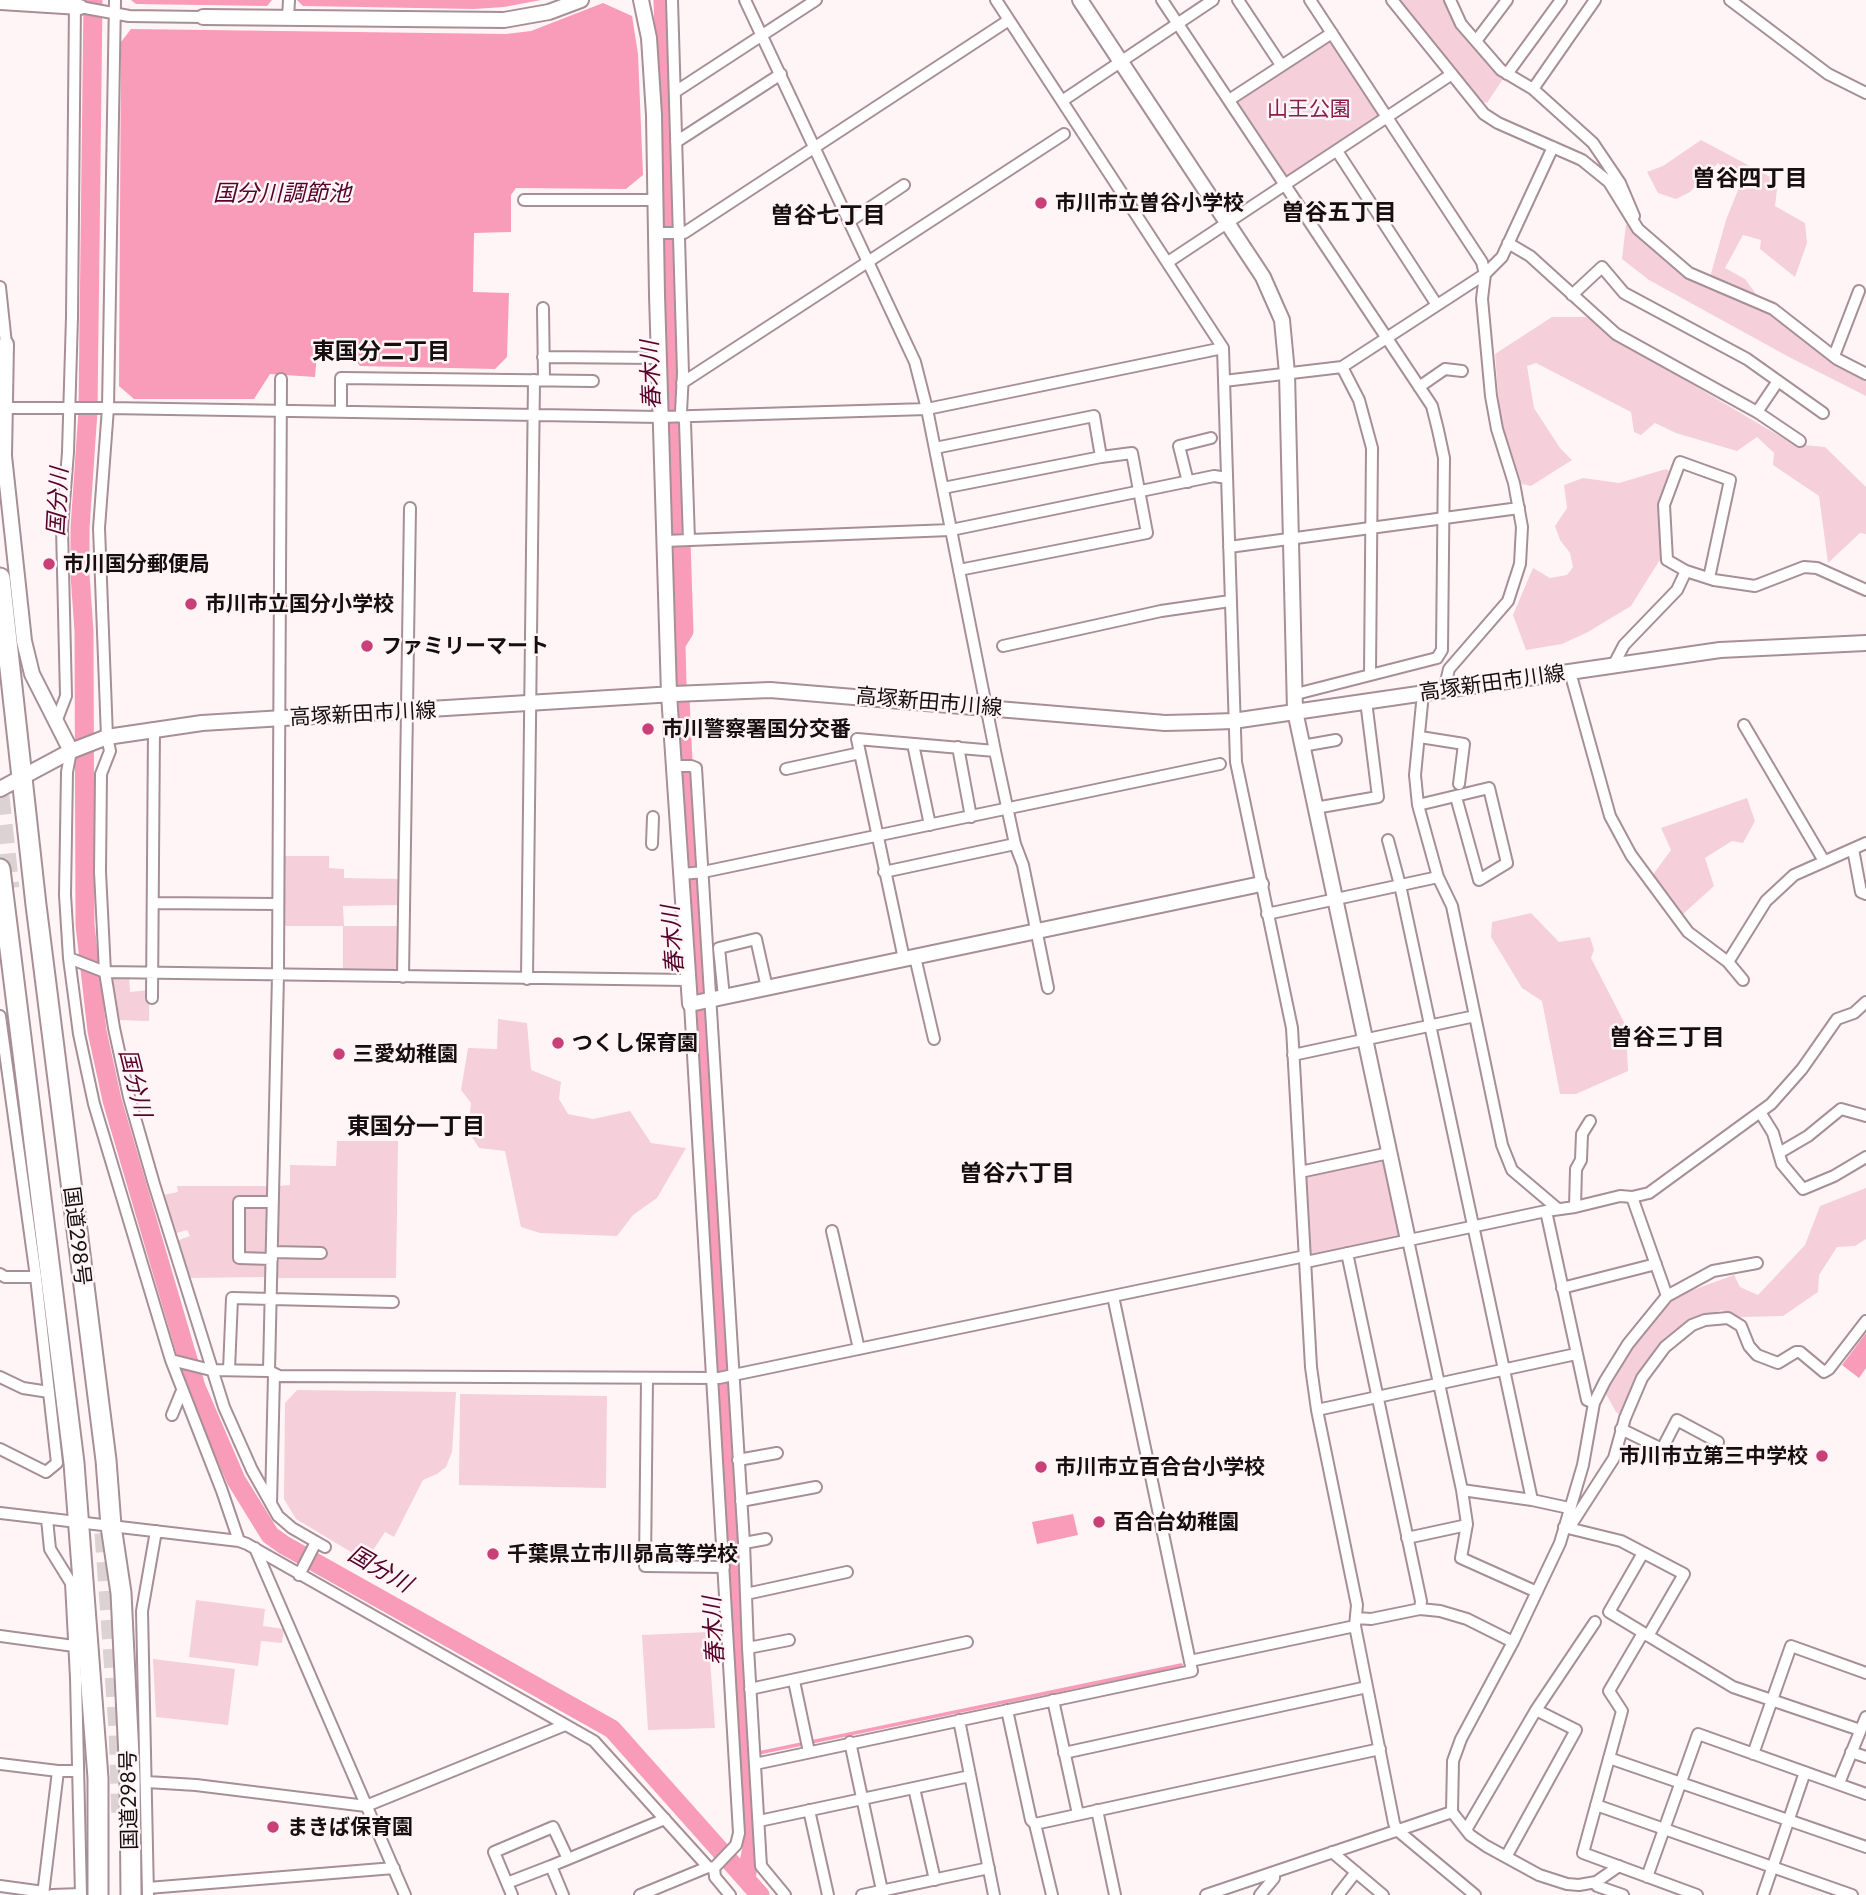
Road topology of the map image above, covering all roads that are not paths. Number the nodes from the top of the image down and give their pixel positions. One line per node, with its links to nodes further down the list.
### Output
1 (115, 0): 22 (street)
2 (289, 0): 24 (street)
3 (581, 0): 24 (street)
4 (641, 0): 49 (street)
5 (672, 0): 36 (street)
6 (746, 0): 28 (street)
7 (816, 0): 28 (street)
8 (996, 0): 25 (street)
9 (1080, 0): 30 (street)
10 (1162, 0): 26 (street)
11 (1213, 0): 26 (street)
12 (1238, 0): 31 (street)
13 (1310, 0): 27 (street)
14 (1392, 0): 33 (street)
15 (1507, 0): 29 (street)
16 (1561, 0): 34 (street)
17 (1595, 0): 35 (street)
18 (1730, 0): 37 (street)
19 (1453, 1): 29 (street)
20 (0, 2): 21 (street)
21 (77, 4): 22 (street); 80 (street)
22 (109, 13): 23 (street); 82 (street)
23 (203, 17): 24 (street)
24 (288, 19)
25 (1009, 20): 39 (street); 44 (street)
26 (1178, 23): 30 (street); 38 (street)
27 (1332, 33): 31 (street); 40 (street)
28 (762, 35): 32 (street); 36 (street)
29 (1476, 41): 34 (street)
30 (1121, 62): 39 (street); 51 (street)
31 (1281, 65): 38 (street)
32 (781, 74): 42 (street); 44 (street)
33 (1452, 74): 40 (street); 43 (street)
34 (1507, 74): 35 (street)
35 (1533, 89): 52 (street)
36 (675, 92): 42 (street)
37 (1866, 93)
38 (1229, 100): 46 (street)
39 (1062, 101): 56 (street)
40 (1388, 117): 45 (street); 57 (street)
41 (1064, 134): 55 (street)
42 (676, 142): 53 (street)
43 (1553, 147): 52 (street); 54 (street)
44 (816, 148): 50 (street); 53 (street)
45 (1337, 151): 46 (street); 61 (street)
46 (1286, 184): 51 (street); 63 (street)
47 (904, 185): 50 (street)
48 (524, 200): 49 (street)
49 (656, 200): 53 (street)
50 (850, 221): 55 (street)
51 (1227, 223): 56 (street); 71 (street)
52 (1638, 229): 66 (street)
53 (669, 233): 68 (street); 78 (street)
54 (1508, 243): 57 (street); 60 (street)
55 (869, 261): 78 (street); 83 (street)
56 (1168, 262): 65 (street)
57 (1485, 274): 61 (street); 100 (street)
58 (0, 287): 64 (street)
59 (1859, 291): 66 (street)
60 (1572, 295): 77 (street); 86 (street)
61 (1437, 305): 63 (street)
62 (543, 308): 67 (street)
63 (1387, 338): 69 (street); 79 (street)
64 (6, 344): 81 (street)
65 (1223, 348): 76 (street); 83 (street)
66 (1833, 356): 72 (street)
67 (543, 357): 68 (street); 74 (street)
68 (659, 358): 89 (street)
69 (1342, 367): 71 (street); 102 (street)
70 (1462, 371): 79 (street)
71 (1287, 373): 76 (street); 104 (street)
72 (1866, 374)
73 (281, 379): 84 (street)
74 (539, 380): 75 (street); 85 (street); 88 (street)
75 (593, 381)
76 (1224, 381): 95 (street)
77 (1778, 381): 86 (street); 87 (street)
78 (682, 383): 90 (street)
79 (1419, 387): 101 (street)
80 (72, 407): 81 (street); 82 (street); 129 (street)
81 (5, 408): 129 (street)
82 (105, 408): 84 (street); 133 (street)
83 (927, 409): 90 (street); 93 (street)
84 (281, 411): 85 (street); 127 (street)
85 (341, 411): 88 (street)
86 (1757, 412): 92 (street)
87 (1823, 413)
88 (534, 415): 89 (street); 123 (street)
89 (665, 417): 90 (street); 105 (street)
90 (683, 417): 105 (street)
91 (1211, 438): 96 (street)
92 (1800, 441)
93 (935, 448): 94 (street); 97 (street)
94 (1101, 457): 97 (street); 98 (street)
95 (1227, 478): 96 (street); 106 (street)
96 (1188, 482): 98 (street)
97 (943, 488): 103 (street)
98 (1140, 491): 103 (street); 107 (street)
99 (410, 508): 126 (street)
100 (1518, 508): 101 (street); 118 (street)
101 (1444, 519): 102 (street); 117 (street)
102 (1371, 527): 104 (street); 117 (street)
103 (951, 530): 105 (street); 107 (street)
104 (1292, 538): 106 (street); 121 (street)
105 (678, 541): 120 (street)
106 (1229, 547): 112 (street)
107 (960, 570): 124 (street)
108 (1686, 571): 110 (street); 110 (street); 115 (street)
109 (0, 578): 144 (highway, 国道298号)
110 (1709, 578): 111 (street)
111 (1866, 590)
112 (1230, 601): 114 (street); 128 (street)
113 (1866, 643): 115 (street, 高塚新田市川線)
114 (1003, 646)
115 (1613, 666): 116 (street, 高塚新田市川線)
116 (1570, 672): 118 (street, 高塚新田市川線); 176 (street)
117 (1370, 674): 121 (street)
118 (1444, 690): 119 (street, 高塚新田市川線)
119 (1423, 693): 122 (street, 高塚新田市川線); 132 (street)
120 (676, 694): 123 (street, 高塚新田市川線); 124 (street, 高塚新田市川線); 142 (street)
121 (1296, 694): 125 (street)
122 (1366, 702): 125 (street, 高塚新田市川線); 149 (street)
123 (531, 704): 126 (street, 高塚新田市川線); 181 (street)
124 (988, 707): 128 (street, 高塚新田市川線); 139 (street)
125 (1295, 711): 128 (street, 高塚新田市川線); 136 (street)
126 (406, 712): 127 (street, 高塚新田市川線); 180 (street)
127 (280, 718): 131 (street, 高塚新田市川線); 171 (street)
128 (1233, 720): 166 (street)
129 (56, 722): 138 (street)
130 (1744, 725): 160 (street)
131 (154, 728): 133 (street, 高塚新田市川線); 170 (street)
132 (1420, 737): 145 (street); 148 (street)
133 (102, 739): 138 (street, 高塚新田市川線); 177 (street)
134 (1336, 740): 136 (street)
135 (913, 744): 137 (street); 140 (street); 153 (street)
136 (1303, 746): 149 (street)
137 (958, 747): 139 (street); 152 (street)
138 (72, 751): 144 (street, 高塚新田市川線); 175 (street)
139 (995, 751): 150 (street)
140 (860, 753): 143 (street); 154 (street)
141 (1220, 764): 150 (street)
142 (677, 766): 162 (street); 164 (street)
143 (786, 769)
144 (23, 777): 146 (street, 高塚新田市川線); 257 (highway, 国道298号)
145 (1459, 784)
146 (0, 789)
147 (1456, 797): 147 (street); 148 (street)
148 (1418, 805): 165 (street)
149 (1315, 808): 169 (street)
150 (1008, 809): 152 (street); 157 (street)
151 (653, 817): 158 (street)
152 (971, 817): 153 (street)
153 (930, 825): 154 (street)
154 (877, 836): 162 (street); 163 (street)
155 (1388, 840): 167 (street)
156 (1866, 843): 159 (street)
157 (1015, 844): 163 (street); 173 (street)
158 (652, 845)
159 (1853, 849): 160 (street); 168 (street)
160 (1824, 861): 176 (street)
161 (0, 869): 255 (highway, 国道298号)
162 (701, 872): 164 (street); 187 (street)
163 (884, 872): 174 (street)
164 (683, 874): 182 (street)
165 (1438, 877): 167 (street); 190 (street)
166 (1261, 884): 172 (street); 173 (street)
167 (1400, 886): 169 (street); 191 (street)
168 (1866, 894)
169 (1334, 900): 172 (street); 193 (street)
170 (153, 903): 171 (street); 178 (street)
171 (278, 904): 179 (street)
172 (1268, 914): 194 (street)
173 (1036, 932): 174 (street); 185 (street)
174 (909, 958): 184 (street); 192 (street)
175 (71, 959): 177 (street); 226 (street)
176 (1728, 962): 183 (street)
177 (103, 971): 178 (street); 227 (street)
178 (153, 973): 179 (street); 186 (street)
179 (278, 975): 180 (street); 203 (street)
180 (403, 977): 181 (street)
181 (527, 979): 182 (street)
182 (688, 980): 187 (street)
183 (1743, 981)
184 (767, 988): 187 (street); 187 (street)
185 (1048, 988)
186 (152, 998)
187 (706, 1001): 231 (street); 234 (street)
188 (1866, 1002): 195 (street)
189 (0, 1016): 217 (street)
190 (1475, 1016): 191 (street); 205 (street)
191 (1430, 1026): 193 (street); 207 (street)
192 (934, 1039)
193 (1364, 1040): 194 (street); 198 (street)
194 (1293, 1055): 201 (street)
195 (1760, 1112): 199 (street); 202 (street)
196 (1866, 1116): 199 (street)
197 (1590, 1121): 204 (street)
198 (1389, 1153): 201 (street); 209 (street)
199 (1779, 1153): 200 (street)
200 (1866, 1157)
201 (1300, 1172): 213 (street)
202 (1632, 1197): 204 (street); 215 (street)
203 (274, 1202): 212 (street); 212 (street)
204 (1575, 1207): 205 (street)
205 (1559, 1209): 206 (street)
206 (1546, 1211): 207 (street); 218 (street)
207 (1474, 1226): 209 (street); 228 (street)
208 (832, 1231): 224 (street)
209 (1408, 1240): 211 (street); 235 (street)
210 (321, 1253): 212 (street)
211 (1347, 1253): 213 (street); 238 (street)
212 (272, 1256): 221 (street)
213 (1306, 1259): 219 (street); 240 (street)
214 (1757, 1262): 220 (street)
215 (1656, 1264): 218 (street); 220 (street)
216 (0, 1274): 217 (street)
217 (36, 1277): 236 (street)
218 (1562, 1287): 225 (street)
219 (1113, 1296): 224 (street); 283 (street)
220 (1667, 1296): 239 (street)
221 (271, 1298): 222 (street); 229 (street); 230 (street)
222 (393, 1301)
223 (1866, 1321): 242 (street)
224 (859, 1349): 231 (street)
225 (1576, 1354): 228 (street); 239 (street)
226 (173, 1361): 227 (street); 237 (street)
227 (208, 1369): 229 (street); 251 (street)
228 (1504, 1369): 235 (street); 249 (street)
229 (229, 1370): 230 (street)
230 (272, 1373): 233 (street); 251 (street)
231 (733, 1376): 234 (street); 246 (street)
232 (0, 1377): 236 (street)
233 (647, 1378): 234 (street); 266 (street)
234 (716, 1378): 266 (street)
235 (1439, 1383): 238 (street); 248 (street)
236 (49, 1392): 244 (street)
237 (181, 1393): 241 (street); 262 (street)
238 (1377, 1397): 240 (street); 260 (street)
239 (1594, 1403): 252 (street)
240 (1317, 1410): 272 (street)
241 (172, 1415)
242 (1621, 1429): 243 (street); 258 (street)
243 (1718, 1442)
244 (0, 1449)
245 (777, 1453): 246 (street)
246 (738, 1460): 250 (street)
247 (816, 1487): 250 (street)
248 (1462, 1490): 249 (street); 256 (street)
249 (1532, 1500): 252 (street)
250 (741, 1501): 263 (street)
251 (271, 1505): 268 (street)
252 (1569, 1508): 258 (street)
253 (0, 1513): 254 (street)
254 (47, 1519): 255 (street); 280 (street)
255 (78, 1522): 257 (street); 284 (highway, 国道298号)
256 (1467, 1525): 260 (street); 269 (street)
257 (111, 1526): 259 (street); 274 (highway, 国道298号)
258 (1566, 1528): 265 (street); 269 (street)
259 (156, 1531): 262 (street); 282 (street)
260 (1407, 1538): 271 (street)
261 (766, 1539): 263 (street)
262 (239, 1541): 264 (street)
263 (744, 1543): 270 (street)
264 (255, 1548): 268 (street); 318 (street)
265 (1643, 1553): 275 (street); 275 (street)
266 (724, 1567): 338 (street)
267 (847, 1572): 270 (street)
268 (300, 1573): 295 (street)
269 (1536, 1592): 279 (street)
270 (746, 1594): 281 (street)
271 (1420, 1609): 272 (street); 279 (street)
272 (1355, 1622): 283 (street); 287 (street)
273 (1595, 1622): 292 (street)
274 (122, 1628): 282 (street); 348 (highway, 国道298号)
275 (1645, 1635): 290 (street); 305 (street)
276 (0, 1636): 280 (street)
277 (789, 1640): 281 (street)
278 (967, 1642): 286 (street)
279 (1513, 1642): 321 (street)
280 (74, 1646): 284 (street)
281 (748, 1648): 288 (street)
282 (143, 1657): 311 (street)
283 (1190, 1661): 289 (street)
284 (83, 1673): 308 (street); 352 (highway, 国道298号)
285 (1866, 1673): 290 (street)
286 (794, 1681): 288 (street); 298 (street)
287 (1367, 1687): 299 (street); 301 (street)
288 (750, 1689): 303 (street)
289 (1053, 1700): 291 (street); 301 (street)
290 (1772, 1700): 296 (street); 302 (street)
291 (1007, 1710): 294 (street); 326 (street)
292 (1536, 1710): 329 (street); 332 (street)
293 (1866, 1717): 296 (street)
294 (959, 1720): 297 (street); 310 (street)
295 (565, 1725): 318 (street); 323 (street)
296 (1860, 1730): 300 (street)
297 (850, 1742): 298 (street); 316 (street)
298 (808, 1746): 303 (street)
299 (1380, 1749): 320 (street); 328 (street)
300 (1851, 1752): 304 (street); 313 (street)
301 (1065, 1753): 322 (street)
302 (1754, 1754): 309 (street); 312 (street)
303 (754, 1757): 325 (street)
304 (1866, 1757)
305 (1609, 1758): 312 (street); 317 (street)
306 (0, 1764): 307 (street)
307 (58, 1771): 308 (street); 350 (street)
308 (78, 1771): 351 (street)
309 (1805, 1772): 313 (street); 324 (street)
310 (970, 1776): 314 (street); 339 (street)
311 (147, 1782): 318 (street); 348 (street)
312 (1681, 1782): 324 (street); 327 (street)
313 (1839, 1783): 315 (street)
314 (914, 1788): 316 (street); 343 (street)
315 (1866, 1794)
316 (862, 1799): 319 (street); 349 (street)
317 (1596, 1805): 327 (street); 335 (street)
318 (366, 1806): 337 (street)
319 (809, 1810): 325 (street); 359 (street)
320 (1097, 1810): 322 (street); 363 (street)
321 (1452, 1812): 328 (street); 329 (street)
322 (1078, 1814): 326 (street)
323 (665, 1819): 333 (street); 338 (street)
324 (1788, 1819): 330 (street); 336 (street)
325 (759, 1821): 358 (street)
326 (1035, 1824): 362 (street)
327 (1664, 1829): 336 (street); 342 (street)
328 (1397, 1830): 331 (street); 368 (street)
329 (1466, 1830): 332 (street)
330 (1866, 1847)
331 (1332, 1852): 340 (street); 341 (street)
332 (1506, 1857): 347 (street)
333 (568, 1859): 334 (street); 345 (street)
334 (551, 1866): 345 (street); 355 (street)
335 (1619, 1866): 342 (street); 344 (street)
336 (1772, 1867): 371 (street); 372 (street)
337 (394, 1868): 348 (street); 353 (street)
338 (711, 1868): 356 (street); 357 (street)
339 (989, 1868): 343 (street); 361 (street)
340 (1356, 1872): 366 (street); 367 (street)
341 (1274, 1873): 364 (street); 365 (street)
342 (1647, 1877): 370 (street)
343 (934, 1880): 349 (street)
344 (1595, 1882): 347 (street); 369 (street)
345 (507, 1883): 354 (street)
346 (0, 1886): 350 (street)
347 (1578, 1890)
348 (142, 1893)
349 (883, 1893): 360 (street)
350 (46, 1894): 351 (street)
351 (81, 1895)
352 (98, 1895)
353 (405, 1895)
354 (512, 1895)
355 (564, 1895)
356 (640, 1895)
357 (730, 1895)
358 (785, 1895)
359 (828, 1895)
360 (862, 1895)
361 (994, 1895)
362 (1052, 1895)
363 (1115, 1895)
364 (1206, 1895)
365 (1260, 1895)
366 (1338, 1895)
367 (1383, 1895)
368 (1475, 1895)
369 (1623, 1895)
370 (1697, 1895)
371 (1763, 1895)
372 (1852, 1895)

